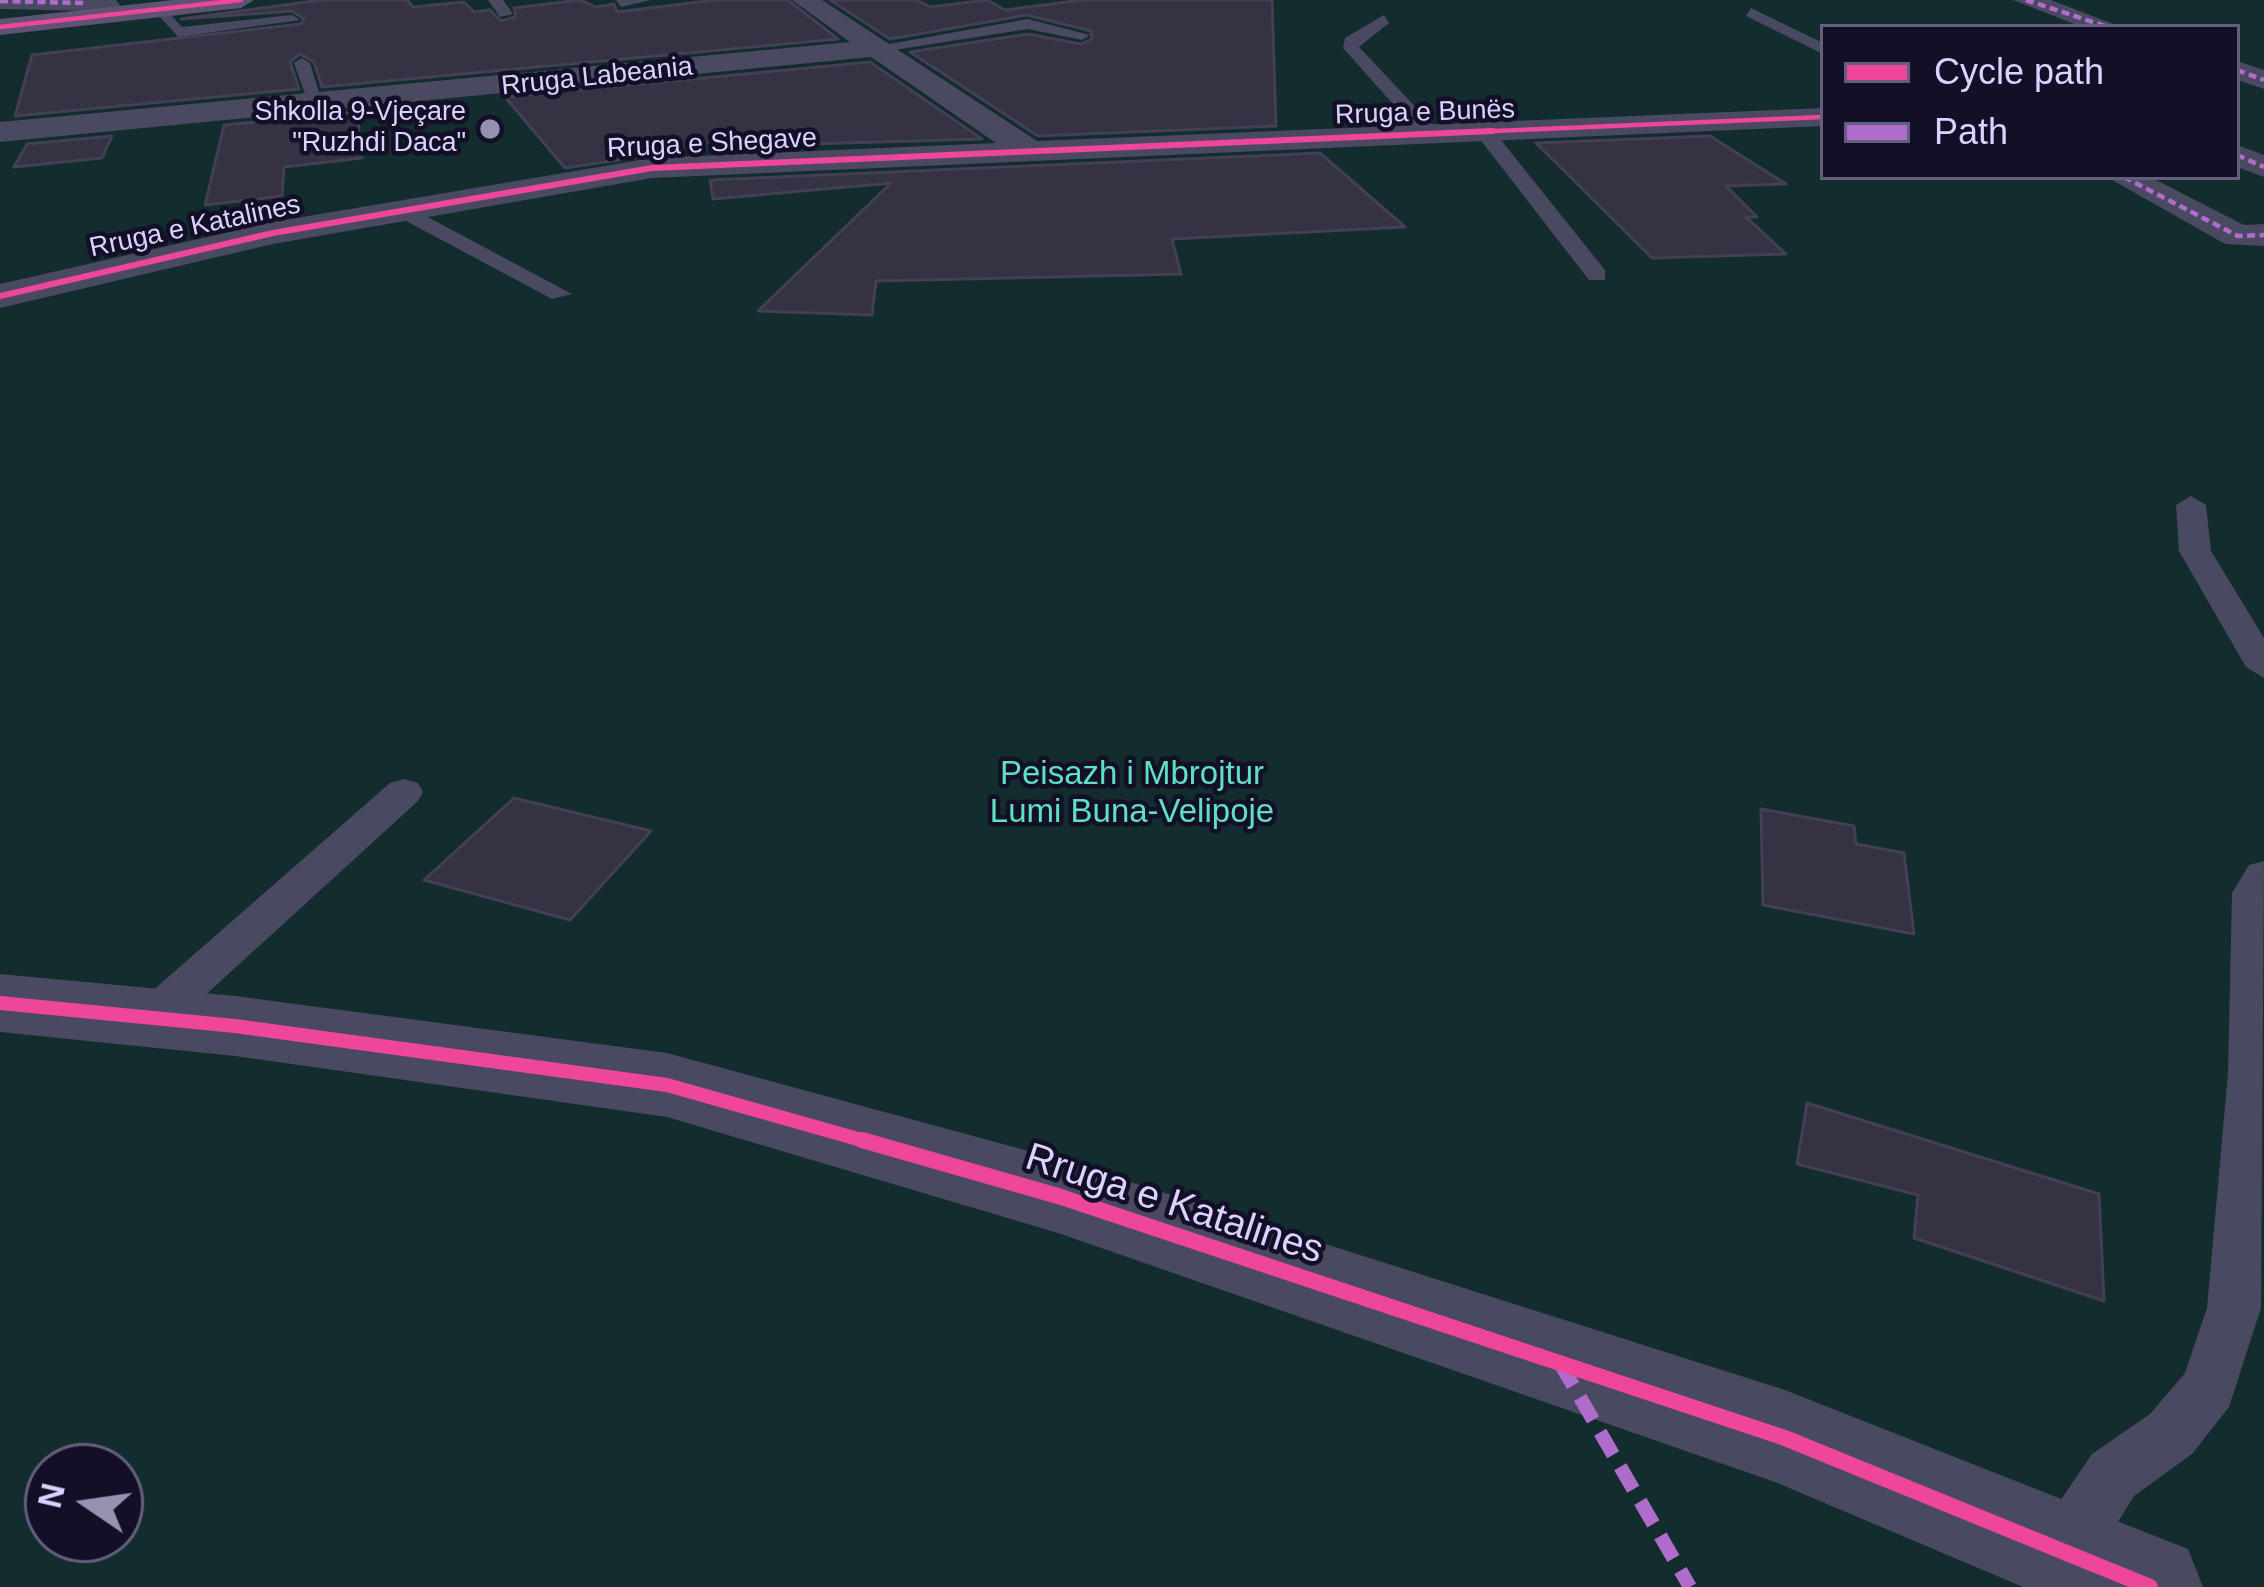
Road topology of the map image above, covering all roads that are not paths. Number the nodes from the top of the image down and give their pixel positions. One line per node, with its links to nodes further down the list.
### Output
1 (242, 0): 7 (main road)
2 (644, 0): 6 (lane)
3 (805, 0): 15 (street)
4 (2026, 0): 12 (street)
5 (0, 1): 9 (street)
6 (621, 4)
7 (161, 9): 9 (main road); 10 (lane)
8 (1751, 13): 16 (lane)
9 (114, 14): 13 (main road)
10 (292, 20)
11 (1384, 20): 22 (lane, Rruga e Bunës)
12 (2099, 24)
13 (0, 28)
14 (1082, 35): 15 (lane)
15 (875, 48): 18 (street, Rruga Labeania); 23 (street)
16 (1820, 48)
17 (302, 63): 18 (lane)
18 (318, 105): 20 (street, Rruga Labeania)
19 (1820, 117): 21 (street, Rruga e Bunës)
20 (0, 132)
21 (1486, 134): 22 (street, Rruga e Bunës); 27 (lane, Rruga e Bunës)
22 (1432, 137): 23 (street, Rruga e Bunës)
23 (1029, 151): 25 (street, Rruga e Shegave)
24 (2130, 180): 26 (street)
25 (400, 210): 28 (lane); 29 (street, Rruga e Katalines)
26 (2264, 235)
27 (1597, 275)
28 (560, 294)
29 (0, 296)
30 (2191, 506): 31 (lane)
31 (2264, 667)
32 (404, 792): 35 (lane)
33 (2264, 875): 36 (lane)
34 (0, 1003): 35 (street, Rruga e Katalines)
35 (152, 1018): 36 (street, Rruga e Katalines)
36 (2117, 1573)

